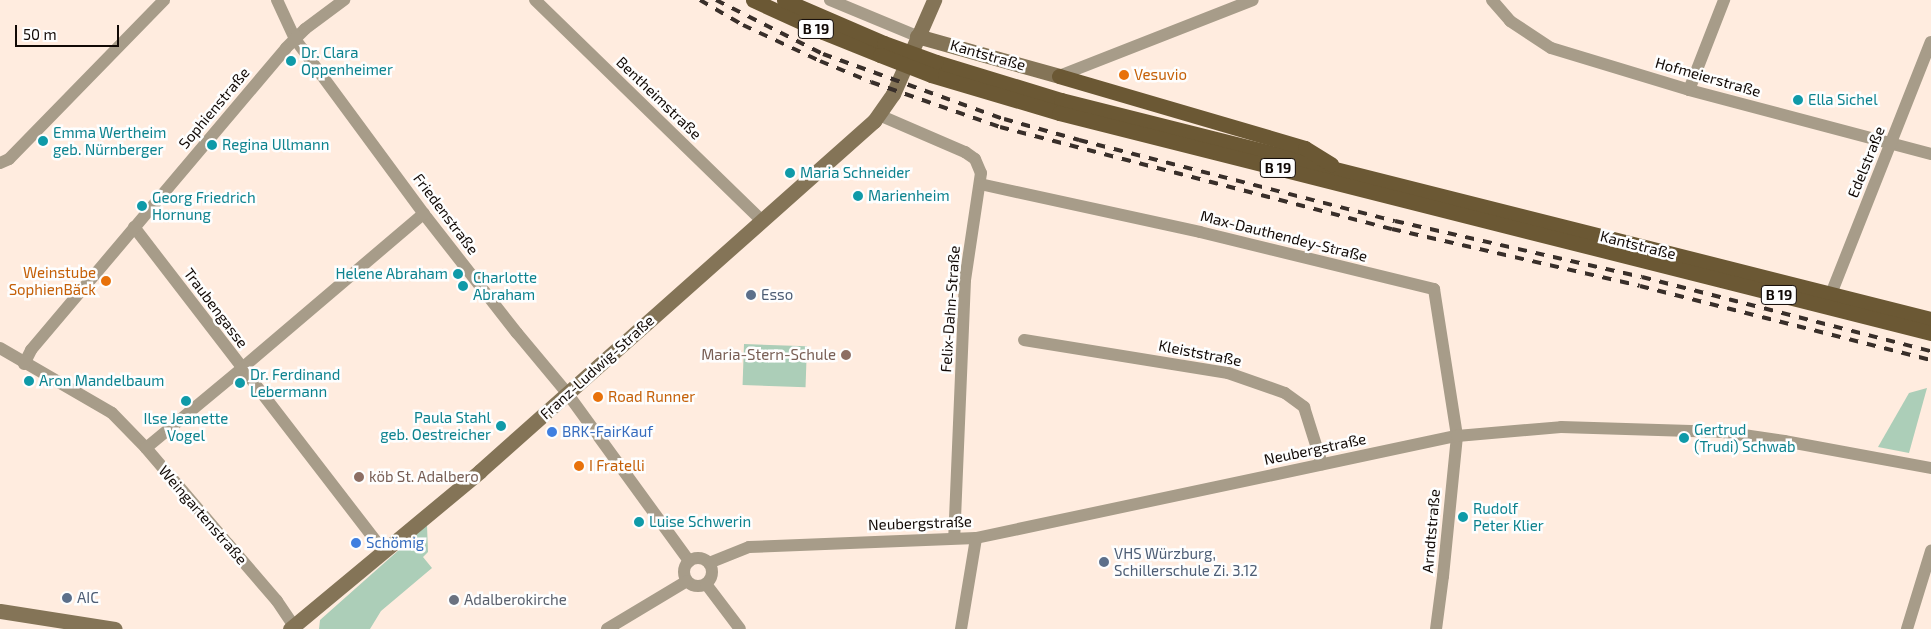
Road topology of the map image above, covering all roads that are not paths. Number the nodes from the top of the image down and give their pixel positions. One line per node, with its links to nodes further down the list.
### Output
1 (164, 0): 22 (street)
2 (277, 0): 13 (street, Friedenstraße)
3 (344, 0): 13 (street, Sophienstraße)
4 (535, 0): 26 (street, Bentheimstraße)
5 (754, 0): 15 (main road, B 19)
6 (784, 0): 15 (main road, B 19)
7 (830, 0): 12 (street)
8 (934, 0): 12 (street, Franz-Ludwig-Straße)
9 (1253, 0): 17 (street)
10 (1492, 0): 18 (street, Hofmeierstraße)
11 (1724, 0): 18 (street)
12 (917, 36): 17 (street, Kantstraße); 19 (street, Franz-Ludwig-Straße)
13 (295, 39): 25 (street, Friedenstraße); 27 (street, Sophienstraße)
14 (1931, 42): 20 (street, Edelstraße)
15 (882, 49): 16 (main road, B 19, bridge)
16 (933, 68): 23 (main road, B 19); 30 (main road, B 19)
17 (1059, 76): 23 (main road)
18 (1689, 90): 20 (street, Hofmeierstraße)
19 (879, 115): 24 (street, Felix-Dahn-Straße); 26 (street, Franz-Ludwig-Straße)
20 (1890, 144): 21 (street, Hofmeierstraße); 28 (street, Edelstraße)
21 (1931, 154)
22 (0, 163)
23 (1346, 172): 28 (main road, Kantstraße / B 19)
24 (980, 184): 36 (street, Max-Dauthendey-Straße); 40 (street, Felix-Dahn-Straße)
25 (424, 213): 34 (street); 35 (street, Friedenstraße)
26 (760, 220): 35 (street, Franz-Ludwig-Straße)
27 (134, 227): 33 (street, Sophienstraße); 34 (street, Traubengasse)
28 (1831, 294): 29 (main road, Kantstraße / B 19)
29 (1931, 319)
30 (1931, 333)
31 (1024, 340): 38 (street, Kleiststraße)
32 (0, 348): 33 (street, Weingartenstraße)
33 (24, 364): 37 (street, Weingartenstraße)
34 (241, 369): 37 (street); 42 (street, Traubengasse)
35 (567, 393): 42 (street, Franz-Ludwig-Straße); 44 (street, Friedenstraße)
36 (1457, 436): 38 (street, Neubergstraße); 39 (street, Neubergstraße); 54 (street, Arndtstraße)
37 (146, 448): 49 (street, Weingartenstraße)
38 (1322, 464): 41 (street, Neubergstraße)
39 (1931, 468)
40 (954, 538): 41 (street, Neubergstraße); 45 (street, Neubergstraße)
41 (976, 538): 53 (street)
42 (383, 550): 49 (street, Franz-Ludwig-Straße)
43 (1931, 550): 55 (street)
44 (689, 561): 45 (street); 46 (street)
45 (709, 562): 47 (street)
46 (687, 581): 47 (street); 51 (street)
47 (706, 584): 52 (street)
48 (0, 611): 50 (street)
49 (293, 628)
50 (114, 629)
51 (607, 629)
52 (740, 629)
53 (961, 629)
54 (1436, 629)
55 (1907, 629)

